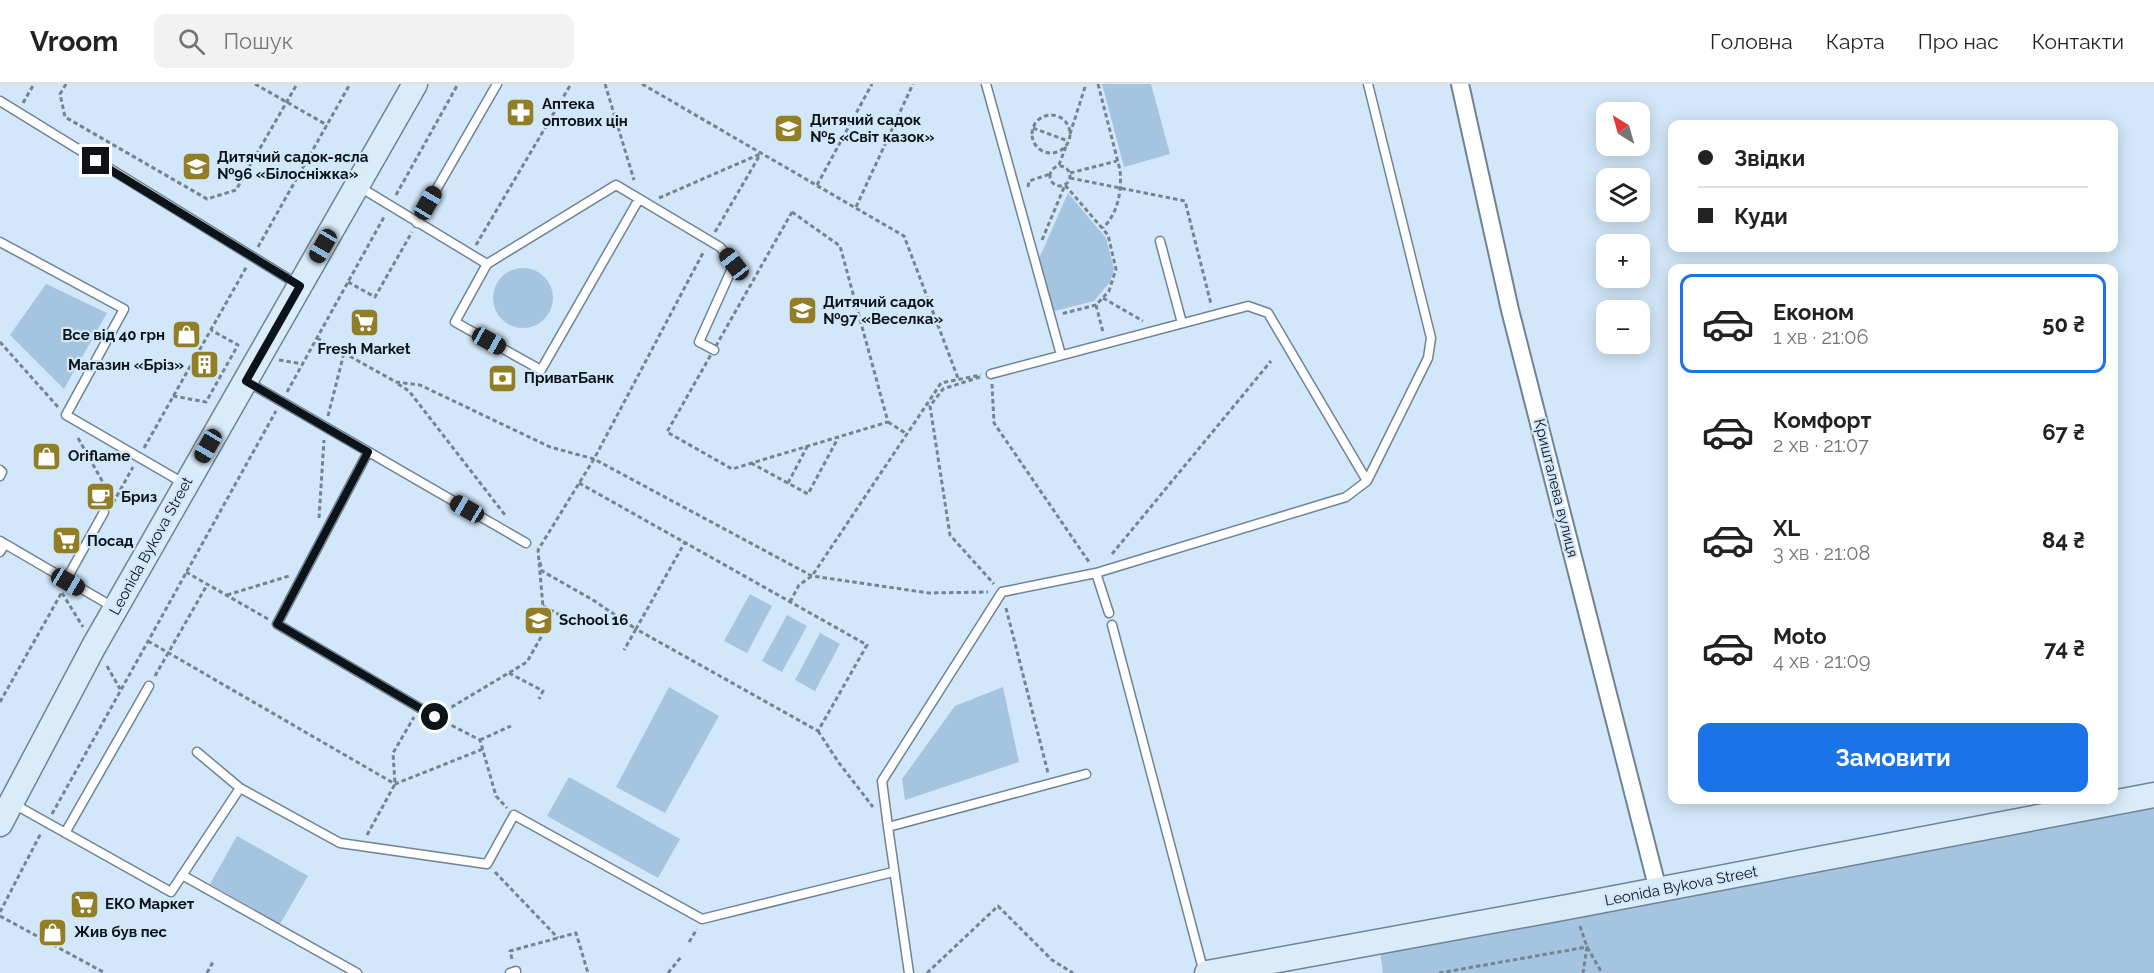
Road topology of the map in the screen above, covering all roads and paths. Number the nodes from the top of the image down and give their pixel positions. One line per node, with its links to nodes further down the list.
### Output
1 (34, 84): 21 (path)
2 (66, 84): 20 (path)
3 (255, 84): 20 (path)
4 (297, 84): 20 (path)
5 (350, 84): 22 (path)
6 (415, 84): 33 (street, Leonida Bykova Street)
7 (458, 84): 37 (path)
8 (497, 84): 39 (lane)
9 (571, 84): 44 (path)
10 (605, 84): 36 (path)
11 (642, 84): 25 (path)
12 (872, 84): 31 (path)
13 (913, 84): 38 (path)
14 (986, 84): 35 (lane)
15 (1086, 84): 24 (path)
16 (1098, 84): 26 (path)
17 (1368, 84): 80 (lane)
18 (1460, 84): 137 (street, Кришталева вулиця)
19 (0, 101): 21 (lane)
20 (287, 102): 22 (path)
21 (18, 113): 45 (lane)
22 (327, 125): 45 (path)
23 (1033, 128): 24 (path); 24 (path); 24 (path)
24 (1068, 141): 27 (path)
25 (761, 153): 31 (path); 36 (path); 41 (path)
26 (1117, 161): 28 (path); 34 (path)
27 (1059, 165): 28 (path); 29 (path)
28 (1070, 173): 30 (path)
29 (1050, 174): 32 (path); 35 (path)
30 (1070, 178): 32 (path); 34 (path)
31 (817, 185): 38 (path)
32 (1065, 185): 40 (path); 46 (path)
33 (357, 186): 37 (lane); 49 (street, Leonida Bykova Street)
34 (1120, 188): 40 (path); 52 (path)
35 (1018, 200): 46 (lane)
36 (643, 201): 41 (lane); 47 (lane); 47 (lane)
37 (390, 207): 39 (lane); 48 (path)
38 (856, 207): 64 (path)
39 (417, 223): 44 (lane); 48 (path)
40 (1102, 228): 50 (path)
41 (710, 241): 59 (lane); 76 (path)
42 (1160, 241): 54 (lane)
43 (0, 242): 75 (lane)
44 (471, 255): 47 (lane)
45 (252, 257): 49 (lane); 55 (path)
46 (1034, 258): 53 (lane)
47 (487, 264)
48 (348, 282): 57 (path)
49 (300, 286): 65 (street, Leonida Bykova Street)
50 (1103, 298): 51 (path); 56 (path)
51 (1096, 304): 53 (path); 58 (path)
52 (1213, 315): 54 (lane); 80 (lane)
53 (1050, 317): 61 (lane)
54 (1182, 323): 56 (lane)
55 (211, 330): 67 (path); 67 (path)
56 (1157, 330): 58 (lane)
57 (317, 338): 60 (path); 68 (path)
58 (1107, 343): 61 (lane)
59 (714, 350): 69 (path); 77 (path)
60 (344, 353): 66 (path); 70 (path)
61 (1061, 356): 63 (lane)
62 (1271, 361): 92 (path)
63 (991, 374): 64 (path); 92 (path); 96 (path)
64 (958, 378): 71 (path)
65 (246, 381): 68 (lane); 83 (street, Leonida Bykova Street)
66 (396, 382): 76 (path); 86 (path)
67 (173, 396): 75 (path)
68 (282, 401): 70 (lane); 91 (path)
69 (888, 422): 71 (path); 72 (path)
70 (325, 426): 74 (lane); 88 (path)
71 (907, 434): 93 (path)
72 (838, 437): 73 (path); 82 (path)
73 (808, 446): 77 (path); 82 (path)
74 (368, 452): 86 (lane); 88 (lane)
75 (139, 457): 83 (lane); 84 (path)
76 (594, 459): 81 (path); 93 (path)
77 (751, 463): 82 (path)
78 (0, 470): 79 (lane)
79 (0, 476)
80 (1367, 481): 92 (lane)
81 (579, 483): 85 (path); 89 (path)
82 (788, 483)
83 (186, 484): 100 (street, Leonida Bykova Street)
84 (106, 512): 94 (lane)
85 (685, 542): 98 (path); 105 (path)
86 (526, 543)
87 (2, 546): 94 (lane)
88 (317, 549): 90 (lane)
89 (538, 550): 99 (path); 105 (path)
90 (305, 571): 97 (path); 102 (lane)
91 (186, 572): 95 (path); 106 (path)
92 (1096, 573): 96 (lane); 101 (lane)
93 (812, 576): 96 (path); 98 (path)
94 (67, 581): 100 (lane); 112 (path)
95 (207, 585): 97 (path); 108 (path)
96 (1002, 592): 122 (path); 131 (lane)
97 (226, 596): 102 (path)
98 (790, 602): 116 (path)
99 (543, 606): 103 (path); 109 (path)
100 (116, 609): 125 (street, Leonida Bykova Street)
101 (1109, 613)
102 (277, 624): 113 (lane)
103 (579, 625)
104 (1112, 625): 154 (lane)
105 (636, 629): 107 (path); 116 (path)
106 (148, 641): 108 (path); 129 (path)
107 (624, 650)
108 (168, 653): 110 (path); 121 (path)
109 (509, 673): 111 (path); 114 (path)
110 (149, 686): 132 (lane)
111 (538, 699)
112 (0, 702)
113 (419, 707): 114 (lane); 121 (path)
114 (435, 717): 117 (path)
115 (511, 726): 117 (path)
116 (818, 731): 131 (path)
117 (480, 740): 118 (path)
118 (483, 749): 121 (path); 128 (path)
119 (196, 752): 123 (lane)
120 (1086, 774): 122 (lane)
121 (395, 784): 133 (path)
122 (1051, 784): 131 (lane)
123 (240, 788): 133 (lane); 136 (lane)
124 (2154, 795): 126 (street, Leonida Bykova Street)
125 (12, 802): 129 (lane); 130 (street, Leonida Bykova Street)
126 (2118, 802)
127 (2107, 804): 137 (street, Leonida Bykova Street)
128 (514, 815): 134 (lane); 135 (lane)
129 (47, 822): 132 (lane); 139 (path)
130 (0, 824)
131 (888, 827): 135 (lane)
132 (65, 833): 136 (lane)
133 (362, 846): 134 (lane)
134 (487, 864): 141 (path)
135 (893, 872): 151 (lane)
136 (182, 875): 148 (lane)
137 (1658, 890): 138 (street, Leonida Bykova Street)
138 (1573, 906): 142 (path); 154 (street, Leonida Bykova Street)
139 (0, 912)
140 (0, 916): 146 (path)
141 (558, 938): 145 (path); 149 (path)
142 (1587, 947): 155 (path); 156 (path); 157 (path)
143 (681, 957): 150 (path)
144 (214, 960): 147 (path)
145 (513, 972)
146 (105, 973)
147 (207, 973)
148 (357, 973)
149 (588, 973)
150 (668, 973)
151 (909, 973)
152 (927, 973): 153 (path)
153 (1073, 973)
154 (1206, 973)
155 (1439, 973)
156 (1583, 973)
157 (1602, 973)

